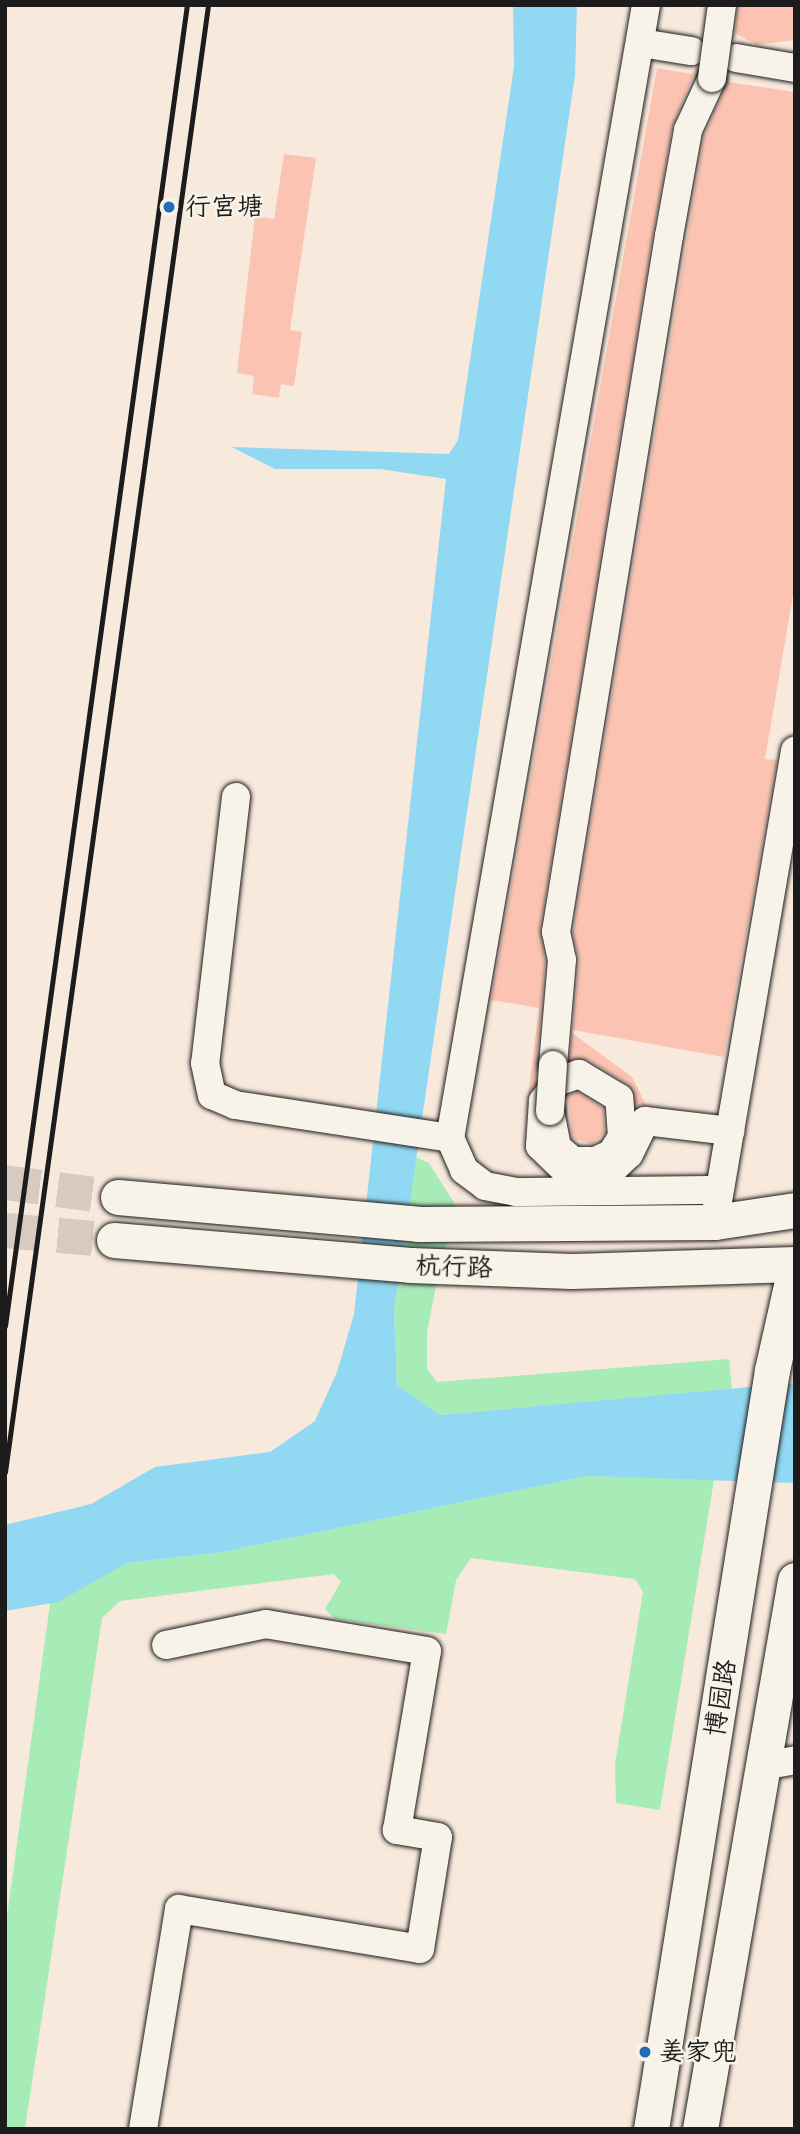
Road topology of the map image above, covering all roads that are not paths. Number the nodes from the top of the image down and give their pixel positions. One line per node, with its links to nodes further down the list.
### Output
1 (646, 5): 3 (street)
2 (722, 5): 9 (street, bridge)
3 (641, 43): 4 (street); 10 (street)
4 (691, 51)
5 (736, 58): 6 (street)
6 (795, 68)
7 (795, 751): 9 (street)
8 (236, 797): 10 (street)
9 (730, 1131): 12 (street)
10 (438, 1136): 12 (street)
11 (118, 1197): 12 (main road, 杭行路)
12 (717, 1206): 13 (main road, 杭行路)
13 (795, 1210)
14 (114, 1240): 15 (main road, 杭行路)
15 (795, 1266): 20 (main road, 博园路)
16 (795, 1580): 18 (main road, 博园路)
17 (166, 1645): 19 (street)
18 (778, 1763): 21 (main road, 博园路)
19 (143, 2129)
20 (651, 2129)
21 (700, 2129)

